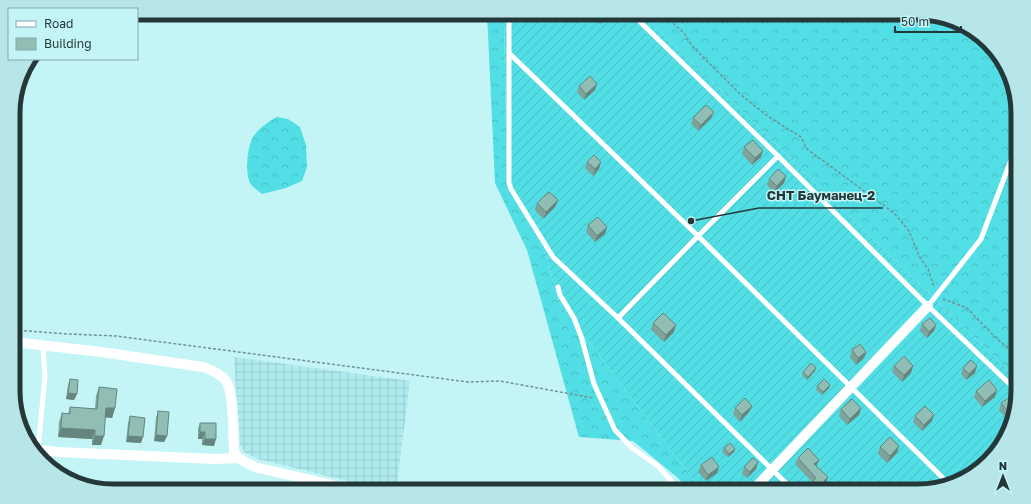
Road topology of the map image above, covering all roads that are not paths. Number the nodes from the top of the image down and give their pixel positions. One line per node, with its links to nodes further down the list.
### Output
1 (509, 20): 3 (lane)
2 (638, 20): 4 (lane)
3 (509, 53): 6 (lane); 9 (lane)
4 (778, 156): 6 (lane); 8 (lane)
5 (1011, 160): 8 (lane)
6 (698, 236): 9 (lane); 13 (lane)
7 (558, 288): 22 (lane)
8 (928, 306): 12 (lane); 13 (street)
9 (618, 318): 17 (lane)
10 (20, 343): 11 (street)
11 (43, 346): 14 (lane); 16 (street)
12 (1011, 385)
13 (852, 386): 17 (street); 19 (lane)
14 (36, 443)
15 (41, 450): 16 (street)
16 (238, 458): 18 (street)
17 (772, 470): 23 (street); 24 (lane)
18 (301, 478): 20 (street); 21 (street)
19 (945, 480)
20 (302, 484)
21 (327, 484)
22 (674, 484)
23 (759, 484)
24 (787, 484)

